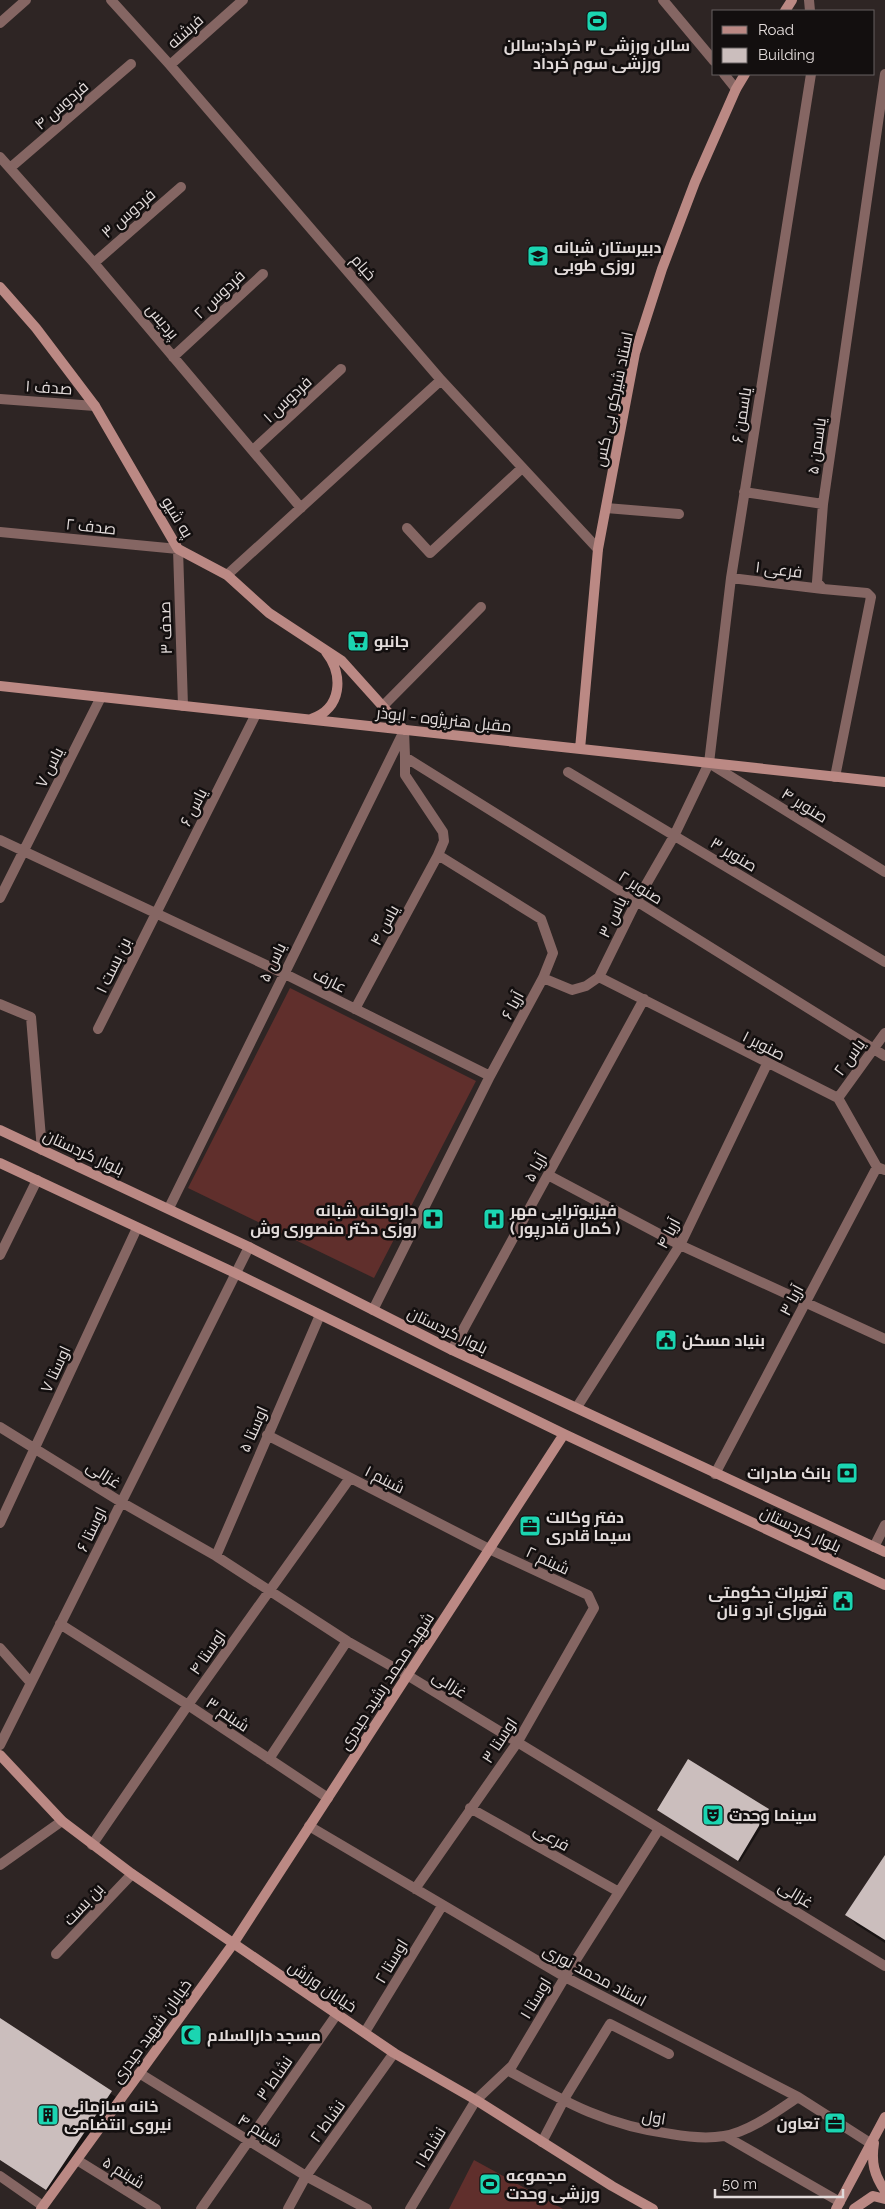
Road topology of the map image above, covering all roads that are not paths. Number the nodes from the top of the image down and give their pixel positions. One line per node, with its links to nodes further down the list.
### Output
1 (26, 0): 5 (street)
2 (111, 0): 8 (street, خیام)
3 (243, 0): 8 (street, فرشته)
4 (664, 0): 6 (street)
5 (0, 23)
6 (712, 59)
7 (131, 64): 15 (street, فردوس ۴)
8 (170, 65): 22 (street, خیام)
9 (885, 74): 28 (street, یاسمن ۵)
10 (725, 75): 13 (street)
11 (745, 75): 13 (street, استاد شیرکو بی کس)
12 (811, 75): 27 (street, یاسمن ۶)
13 (736, 88): 30 (street, استاد شیرکو بی کس)
14 (0, 157): 15 (street, پردیس)
15 (10, 168): 17 (street, پردیس)
16 (181, 187): 17 (street, فردوس ۳)
17 (94, 263): 20 (street, پردیس)
18 (263, 274): 20 (street, فردوس ۲)
19 (0, 287): 24 (street, په شیو)
20 (173, 356): 25 (street, پردیس)
21 (341, 369): 25 (street, فردوس ۱)
22 (441, 380): 26 (street, خیام); 29 (street)
23 (0, 399): 24 (street, صدف ۱)
24 (95, 406): 34 (street, په شیو)
25 (253, 450): 29 (street, پردیس)
26 (522, 468): 32 (street); 35 (street, خیام)
27 (744, 492): 28 (street); 37 (street, یاسمن ۶)
28 (823, 504): 38 (street, یاسمن ۵)
29 (301, 508): 36 (street)
30 (606, 508): 31 (street); 35 (street, استاد شیرکو بی کس)
31 (679, 514)
32 (407, 528)
33 (0, 532): 34 (street, صدف ۲)
34 (178, 549): 36 (street, په شیو); 43 (street, صدف ۳)
35 (598, 549): 48 (street, استاد شیرکو بی کس)
36 (226, 575): 40 (street, په شیو)
37 (731, 578): 38 (street, فرعی ۱); 50 (street, یاسمن ۶)
38 (823, 589): 52 (street)
39 (481, 607): 44 (street)
40 (318, 644): 44 (street, په شیو); 46 (street)
41 (0, 686): 42 (street, مقبل هنرپژوه - ابوذر)
42 (101, 697): 43 (street, مقبل هنرپژوه - ابوذر); 56 (street, یاس ۷)
43 (183, 706): 45 (street, مقبل هنرپژوه - ابوذر)
44 (383, 706): 47 (street, په شیو)
45 (256, 714): 46 (street, مقبل هنرپژوه - ابوذر); 61 (street, یاس ۶)
46 (310, 720): 47 (street, مقبل هنرپژوه - ابوذر)
47 (404, 730): 48 (street, مقبل هنرپژوه - ابوذر); 49 (street); 63 (street, یاس ۵)
48 (580, 749): 50 (street, مقبل هنرپژوه - ابوذر)
49 (405, 757): 57 (street); 60 (street, صنوبر ۲)
50 (708, 763): 52 (street, مقبل هنرپژوه - ابوذر); 54 (street, یاس ۳); 58 (street, صنوبر ۴)
51 (568, 772): 54 (street, صنوبر ۳)
52 (834, 777): 53 (street, مقبل هنرپژوه - ابوذر)
53 (885, 782)
54 (674, 836): 60 (street, یاس ۳); 62 (street, صنوبر ۳)
55 (0, 840): 56 (street, عارف)
56 (24, 850): 59 (street, یاس ۷); 61 (street, عارف)
57 (438, 855): 65 (street, آریا ۶); 68 (street, یاس ۴)
58 (885, 872)
59 (0, 898)
60 (636, 902): 64 (street, یاس ۳); 71 (street, صنوبر ۲)
61 (156, 913): 63 (street, عارف); 69 (street, بن بست ۱)
62 (885, 962)
63 (283, 973): 68 (street, عارف); 82 (street, یاس ۵)
64 (599, 977): 65 (street); 66 (street, صنوبر ۱)
65 (543, 978): 74 (street, آریا ۶)
66 (644, 999): 73 (street, صنوبر ۱); 80 (street, آریا ۵)
67 (0, 1004): 77 (street)
68 (355, 1009): 74 (street, عارف)
69 (98, 1029)
70 (885, 1033): 71 (street, یاس ۲)
71 (874, 1049): 72 (street, صنوبر ۲); 75 (street, یاس ۲)
72 (885, 1056)
73 (767, 1064): 75 (street, صنوبر ۱); 84 (street, آریا ۴)
74 (490, 1076): 89 (street, آریا ۶)
75 (838, 1098): 79 (street)
76 (0, 1130): 77 (street, بلوار کردستان)
77 (42, 1150): 82 (street, بلوار کردستان)
78 (0, 1163): 81 (street, بلوار کردستان)
79 (881, 1168): 88 (street, آریا ۳)
80 (548, 1175): 84 (street); 92 (street, آریا ۵)
81 (37, 1180): 83 (street, بلوار کردستان); 86 (street)
82 (169, 1208): 85 (street, بلوار کردستان)
83 (137, 1228): 87 (street, بلوار کردستان); 97 (street, اوستا ۷)
84 (680, 1245): 88 (street); 93 (street, آریا ۴)
85 (249, 1247): 87 (street, اوستا ۶); 89 (street, بلوار کردستان)
86 (0, 1255)
87 (235, 1273): 90 (street, بلوار کردستان); 100 (street, اوستا ۶)
88 (806, 1303): 91 (street); 98 (street, آریا ۳)
89 (373, 1310): 92 (street, بلوار کردستان)
90 (320, 1316): 95 (street, بلوار کردستان); 96 (street, اوستا ۵)
91 (885, 1339)
92 (452, 1350): 93 (street, بلوار کردستان)
93 (578, 1407): 98 (street, بلوار کردستان)
94 (0, 1427): 97 (street, غزالی)
95 (564, 1434): 104 (street, شهید محمد رشید حیدری); 107 (street, بلوار کردستان)
96 (267, 1435): 99 (street, شبنم ۱); 106 (street, اوستا ۵)
97 (35, 1448): 100 (street, غزالی); 101 (street, اوستا ۷)
98 (715, 1474): 103 (street, بلوار کردستان)
99 (350, 1478): 104 (street, شبنم ۱); 108 (street, اوستا ۴)
100 (121, 1502): 106 (street, غزالی); 110 (street, اوستا ۶)
101 (0, 1523)
102 (885, 1524): 103 (street)
103 (874, 1547): 105 (street, بلوار کردستان)
104 (489, 1549): 109 (street, شبنم ۲); 113 (street, شهید محمد رشید حیدری)
105 (885, 1552)
106 (216, 1556): 108 (street, غزالی)
107 (885, 1585)
108 (270, 1590): 111 (street, غزالی); 115 (street, اوستا ۴)
109 (592, 1601): 116 (street, اوستا ۳)
110 (60, 1624): 114 (street, اوستا ۶); 115 (street, شبنم ۳)
111 (347, 1641): 113 (street, غزالی); 119 (street)
112 (0, 1648): 114 (street)
113 (407, 1675): 116 (street, غزالی); 120 (street, شهید محمد رشید حیدری)
114 (31, 1683): 117 (street, اوستا ۶)
115 (188, 1705): 119 (street, شبنم ۳); 125 (street, اوستا ۴)
116 (517, 1743): 121 (street, اوستا ۳); 124 (street, غزالی)
117 (0, 1745)
118 (0, 1755): 122 (street, خیابان ورزش)
119 (269, 1759): 120 (street, شبنم ۳)
120 (328, 1798): 123 (street, شهید محمد رشید حیدری)
121 (470, 1808): 128 (street, اوستا ۳); 129 (street, فرعی)
122 (62, 1821): 125 (street, خیابان ورزش); 126 (street)
123 (309, 1826): 128 (street, استاد محمد نوری); 131 (street, شهید محمد رشید حیدری)
124 (660, 1829): 129 (street, اوستا ۱); 133 (street, غزالی)
125 (92, 1845): 127 (street, خیابان ورزش)
126 (0, 1864)
127 (132, 1874): 131 (street, خیابان ورزش); 132 (street, بن بست)
128 (415, 1889): 130 (street, استاد محمد نوری)
129 (619, 1892): 134 (street, اوستا ۱)
130 (442, 1906): 134 (street, استاد محمد نوری); 136 (street, اوستا ۲)
131 (233, 1944): 135 (street, خیابان ورزش); 140 (street, خیابان شهید حیدری)
132 (56, 1954)
133 (885, 1966)
134 (565, 1978): 139 (street, اوستا ۱); 141 (street, استاد محمد نوری)
135 (337, 2014): 136 (street, خیابان ورزش); 147 (street, نشاط ۳)
136 (365, 2032): 137 (street, خیابان ورزش)
137 (394, 2053): 142 (street, خیابان ورزش); 151 (street, نشاط ۲)
138 (669, 2054): 143 (street)
139 (509, 2071): 142 (street, اوستا ۱); 143 (street, اول)
140 (139, 2073): 147 (street, شبنم ۴); 149 (street, خیابان شهید حیدری)
141 (798, 2097): 145 (street, اول); 146 (street, استاد محمد نوری)
142 (476, 2100): 148 (street, خیابان ورزش); 160 (street, نشاط ۱)
143 (564, 2101): 145 (street, اول); 148 (street)
144 (885, 2117): 146 (street)
145 (725, 2136): 154 (street)
146 (873, 2139): 152 (street); 154 (street)
147 (248, 2140): 151 (street, شبنم ۴); 157 (street, نشاط ۳)
148 (542, 2142): 161 (street, خیابان ورزش)
149 (77, 2160): 155 (street, خیابان شهید حیدری); 156 (street, شبنم ۵)
150 (0, 2176): 155 (street)
151 (306, 2176): 158 (street, نشاط ۲); 159 (street, شبنم ۴)
152 (885, 2191)
153 (885, 2199): 162 (street)
154 (838, 2205)
155 (42, 2208)
156 (156, 2209)
157 (201, 2209)
158 (288, 2209)
159 (367, 2209)
160 (410, 2209)
161 (653, 2209)
162 (854, 2209)

